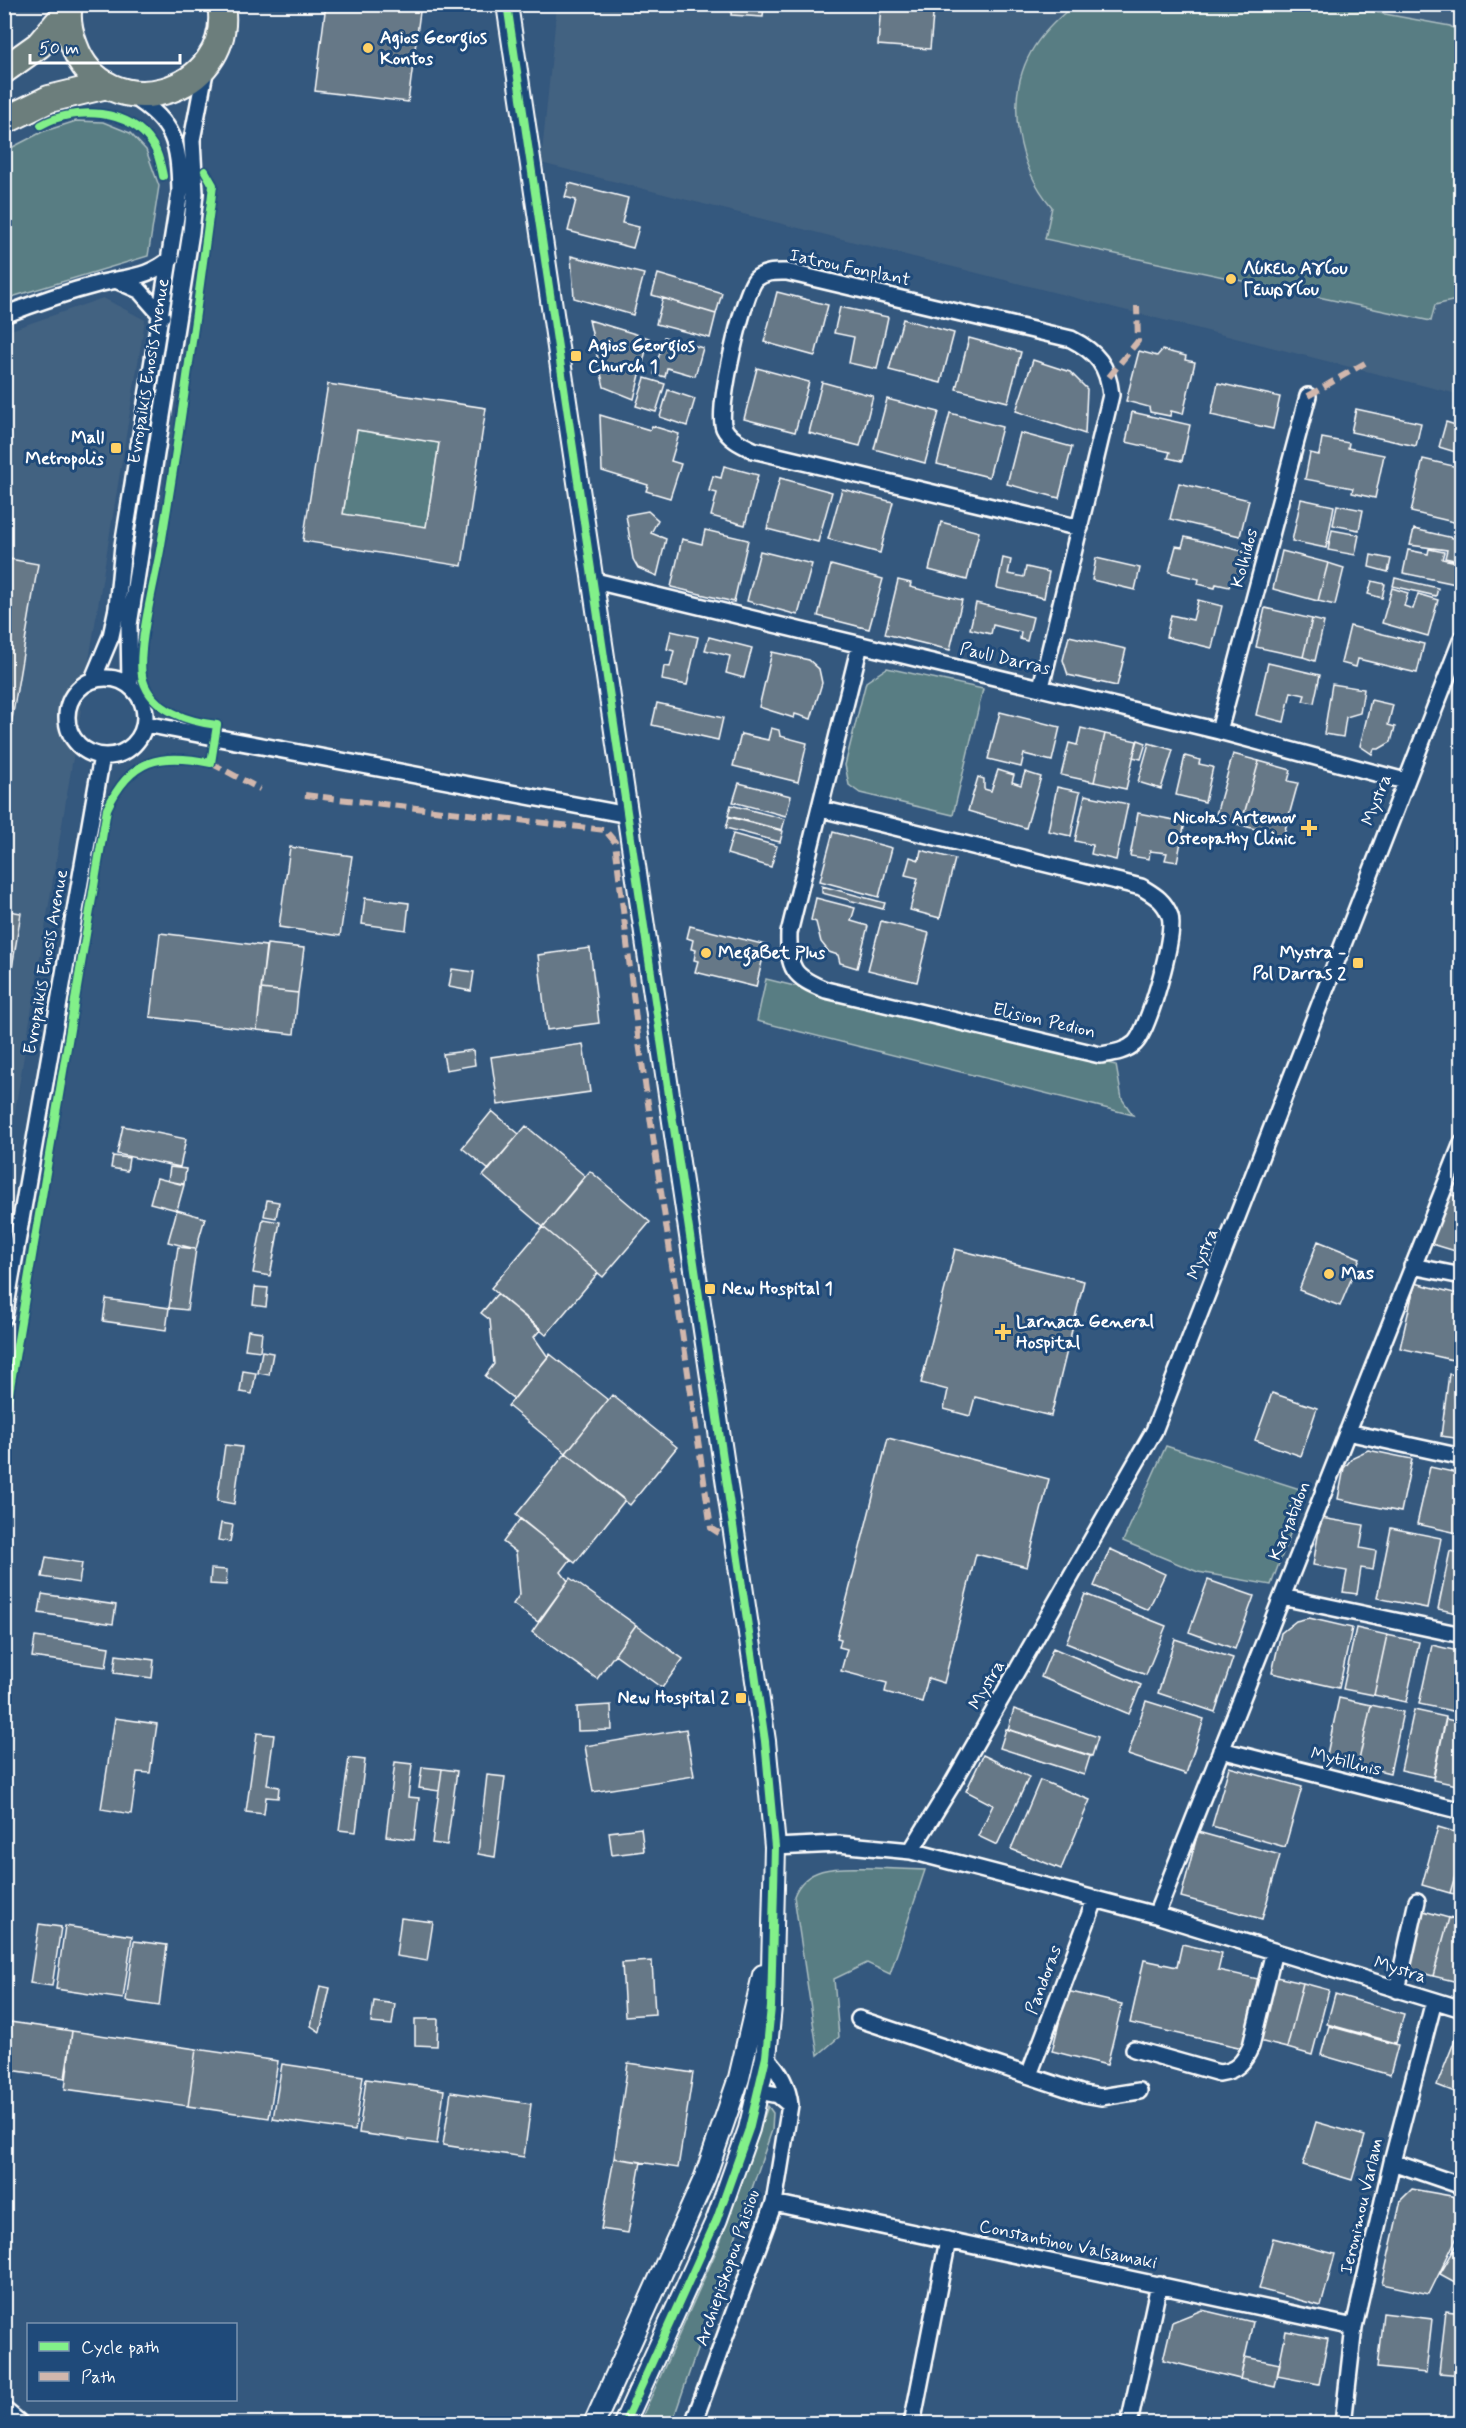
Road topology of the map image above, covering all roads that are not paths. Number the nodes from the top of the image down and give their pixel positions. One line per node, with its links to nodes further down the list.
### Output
1 (221, 4): 4 (highway)
2 (507, 4): 14 (street)
3 (68, 8): 5 (highway); 6 (highway)
4 (207, 64): 6 (highway); 18 (street, Evropaikis Enosis Avenue)
5 (4, 70)
6 (118, 89): 7 (highway); 8 (street, Evropaikis Enosis Avenue)
7 (4, 121)
8 (171, 258): 9 (street); 11 (street, Evropaikis Enosis Avenue)
9 (118, 281): 10 (street); 11 (street)
10 (4, 315)
11 (162, 316): 17 (street, Evropaikis Enosis Avenue)
12 (1308, 396): 21 (street, Kolhidos)
13 (1080, 528): 13 (street, Iatrou Fonplant); 19 (street, Iatrou Fonplant)
14 (595, 581): 16 (street, Paull Darras); 25 (street)
15 (1461, 638): 23 (street, Mystra)
16 (860, 645): 19 (street, Paull Darras); 24 (street, Elision Pedion)
17 (93, 679): 18 (street); 22 (street, Evropaikis Enosis Avenue)
18 (130, 685): 20 (street, Evropaikis Enosis Avenue)
19 (1041, 687): 21 (street, Paull Darras)
20 (145, 724): 22 (street); 25 (street)
21 (1219, 731): 23 (street, Paull Darras)
22 (102, 756): 29 (street, Evropaikis Enosis Avenue)
23 (1405, 781): 37 (street, Mystra)
24 (821, 809): 24 (street, Elision Pedion)
25 (628, 815): 36 (street)
26 (1461, 1143): 27 (street, Karyatidon)
27 (1412, 1266): 28 (street); 30 (street, Karyatidon)
28 (1461, 1276)
29 (4, 1317)
30 (1347, 1432): 31 (street); 32 (street, Karyatidon)
31 (1461, 1457)
32 (1282, 1597): 33 (street); 34 (street, Karyatidon)
33 (1461, 1635)
34 (1221, 1750): 35 (street, Mytillinis); 40 (street, Karyatidon)
35 (1461, 1811)
36 (775, 1847): 37 (street, Mystra); 41 (street)
37 (911, 1851): 38 (street, Mystra)
38 (1095, 1900): 40 (street, Mystra); 49 (street, Pandoras)
39 (1417, 1901): 43 (street)
40 (1156, 1915): 42 (street, Mystra)
41 (771, 1940): 48 (street); 61 (street)
42 (1274, 1951): 43 (street, Mystra); 47 (street)
43 (1397, 1990): 44 (street, Mystra)
44 (1434, 2001): 45 (street, Mystra); 53 (street, Ieronimou Varlam)
45 (1461, 2009)
46 (860, 2019): 49 (street)
47 (1134, 2049)
48 (766, 2057): 50 (street); 52 (street, Archiepiskopou Paisiou)
49 (1029, 2075): 51 (street)
50 (758, 2091): 52 (street); 62 (street)
51 (1139, 2091)
52 (790, 2105): 55 (street, Archiepiskopou Paisiou)
53 (1392, 2162): 54 (street); 58 (street, Ieronimou Varlam)
54 (1461, 2186)
55 (774, 2203): 56 (street, Constantinou Valsamaki); 63 (street, Archiepiskopou Paisiou)
56 (948, 2240): 57 (street, Constantinou Valsamaki); 64 (street)
57 (1159, 2283): 58 (street, Constantinou Valsamaki); 65 (street)
58 (1354, 2328): 66 (street, Ieronimou Varlam)
59 (4, 2414): 60 (main road)
60 (16, 2424)
61 (594, 2424)
62 (624, 2424)
63 (693, 2424)
64 (912, 2424)
65 (1129, 2424)
66 (1343, 2424)

